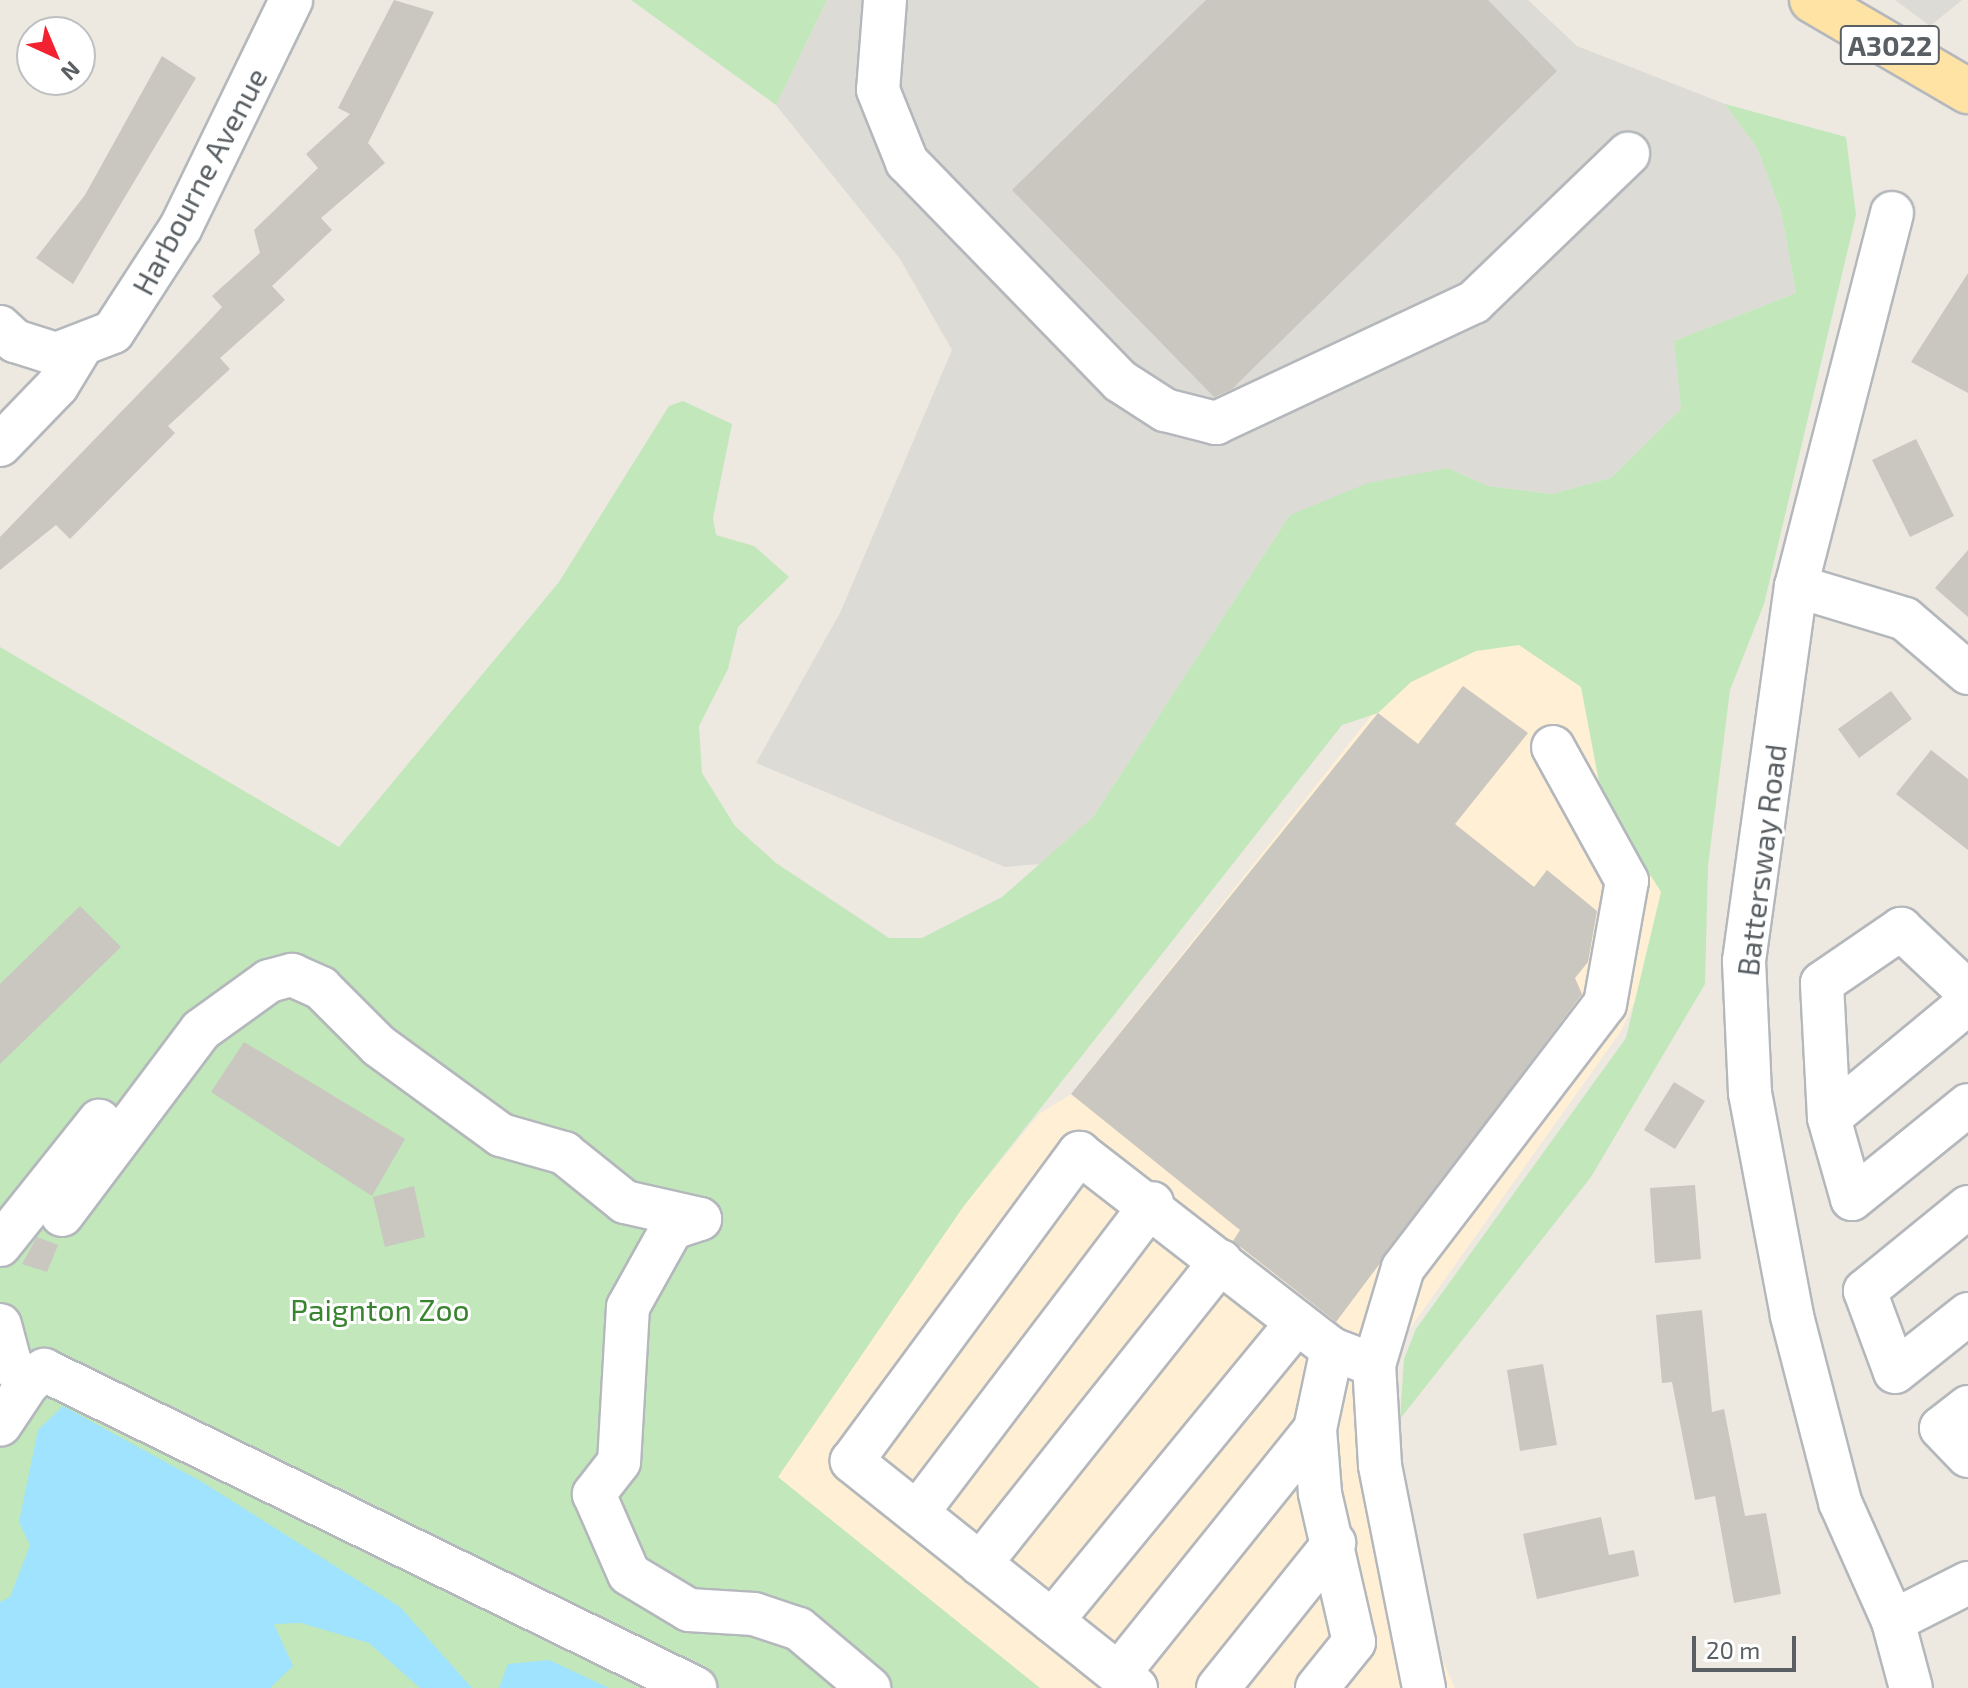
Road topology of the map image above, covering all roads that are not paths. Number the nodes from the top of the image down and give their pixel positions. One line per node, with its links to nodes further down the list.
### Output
1 (291, 0): 8 (street, Harbourne Avenue)
2 (885, 0): 5 (street)
3 (1812, 0): 4 (main road, A3022)
4 (1968, 91)
5 (1628, 154)
6 (1892, 213): 10 (street, Battersway Road)
7 (0, 327): 8 (street)
8 (79, 350): 9 (street)
9 (0, 445)
10 (1796, 586): 11 (street); 38 (street, Battersway Road)
11 (1968, 673)
12 (1553, 747): 27 (street)
13 (1968, 992): 17 (street)
14 (1968, 1003): 17 (street)
15 (154, 1093): 20 (street); 21 (street); 40 (street)
16 (1968, 1105): 17 (street)
17 (1829, 1118)
18 (1152, 1203): 22 (street); 33 (street); 33 (street)
19 (1968, 1207): 23 (street)
20 (62, 1215)
21 (1, 1238)
22 (1221, 1261): 24 (street); 35 (street)
23 (1968, 1314)
24 (1297, 1323): 26 (street); 37 (street)
25 (0, 1325): 28 (street)
26 (1332, 1349): 27 (street); 31 (street)
27 (1374, 1365): 44 (street)
28 (28, 1383): 30 (street); 41 (street)
29 (1968, 1407): 32 (street)
30 (0, 1425)
31 (1315, 1429): 34 (street); 39 (street)
32 (1968, 1456)
33 (917, 1513): 35 (street)
34 (1334, 1543): 42 (street); 43 (street)
35 (980, 1564): 37 (street)
36 (1968, 1583): 38 (street)
37 (1052, 1621): 39 (street)
38 (1893, 1621): 45 (street, Battersway Road)
39 (1127, 1681)
40 (865, 1687)
41 (695, 1688)
42 (1218, 1688)
43 (1317, 1688)
44 (1424, 1688)
45 (1911, 1688)

